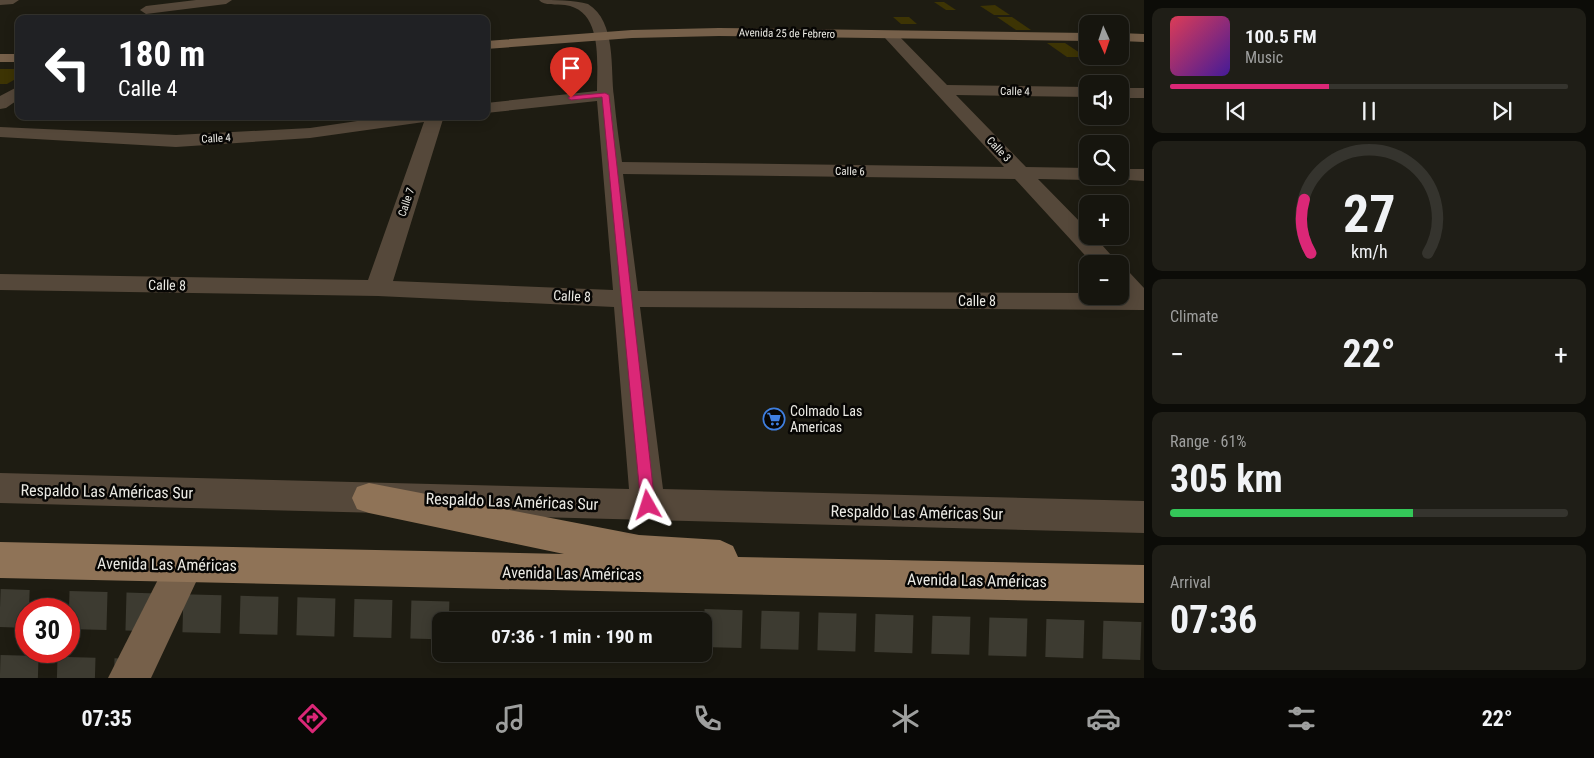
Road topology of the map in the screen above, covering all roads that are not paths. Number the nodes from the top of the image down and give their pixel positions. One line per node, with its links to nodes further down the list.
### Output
1 (13, 0): 4 (street)
2 (226, 0): 5 (street)
3 (545, 0): 7 (street)
4 (0, 1)
5 (146, 10)
6 (890, 35): 7 (main road, Avenida 25 de Febrero); 8 (main road, Avenida 25 de Febrero); 14 (street, Calle 3)
7 (601, 36): 11 (main road, Avenida 25 de Febrero); 19 (street)
8 (1079, 37)
9 (1129, 37): 10 (main road)
10 (1144, 38)
11 (490, 45)
12 (0, 58): 13 (main road)
13 (15, 58)
14 (943, 90): 15 (street, Calle 4); 26 (street, Calle 3)
15 (1079, 92)
16 (1129, 93): 17 (street)
17 (1144, 93)
18 (15, 94): 20 (street)
19 (605, 95): 21 (street); 25 (street)
20 (0, 104)
21 (490, 108)
22 (403, 120): 24 (street, Calle 4)
23 (434, 120): 33 (street, Calle 7)
24 (0, 132)
25 (613, 168): 26 (street, Calle 6); 34 (street)
26 (1022, 173): 27 (street, Calle 6); 30 (street, Calle 3)
27 (1079, 174)
28 (1129, 175): 29 (street)
29 (1144, 175)
30 (1099, 255)
31 (0, 282): 33 (street, Calle 8)
32 (1129, 286): 35 (street)
33 (378, 288): 34 (street, Calle 8)
34 (627, 299): 35 (street, Calle 8); 38 (street)
35 (1144, 302)
36 (0, 488): 37 (street, Respaldo Las Américas Sur)
37 (369, 498): 38 (street, Respaldo Las Américas Sur); 42 (main road)
38 (648, 505): 39 (street, Respaldo Las Américas Sur)
39 (1144, 517)
40 (0, 560): 41 (main road, Avenida Las Américas)
41 (185, 565): 42 (main road, Avenida Las Américas); 44 (main road)
42 (1028, 581): 43 (main road, Avenida Las Américas)
43 (1144, 584)
44 (129, 678)

